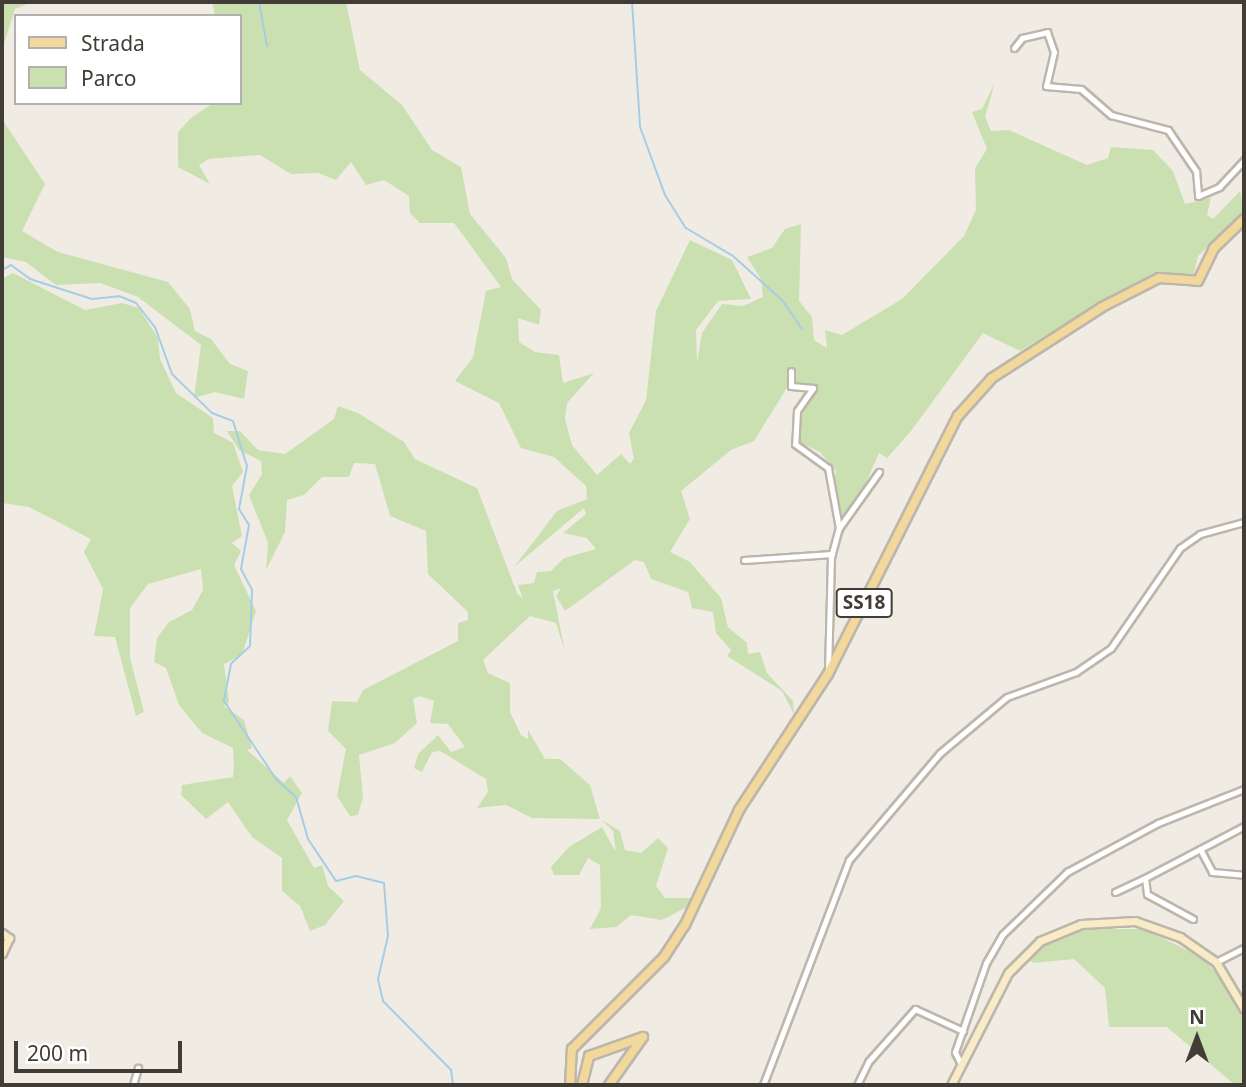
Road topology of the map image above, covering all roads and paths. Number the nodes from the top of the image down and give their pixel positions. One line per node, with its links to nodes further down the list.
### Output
1 (1014, 48): 2 (street)
2 (1244, 160)
3 (1244, 219): 10 (main road, SS18)
4 (791, 371): 7 (street)
5 (879, 472): 7 (street)
6 (1244, 522): 30 (street)
7 (839, 528): 8 (street)
8 (832, 554): 9 (street); 10 (street)
9 (744, 560)
10 (828, 674): 27 (main road, SS18)
11 (1244, 789): 23 (street)
12 (1244, 826): 13 (street)
13 (1200, 849): 14 (street); 15 (street)
14 (1244, 875)
15 (1145, 878): 16 (street); 17 (street)
16 (1115, 892)
17 (1193, 919)
18 (2, 933): 20 (main road)
19 (1244, 948): 21 (street)
20 (2, 953)
21 (1216, 962): 22 (main road); 24 (main road)
22 (1244, 1009)
23 (962, 1031): 24 (street); 31 (street)
24 (961, 1064): 32 (main road)
25 (138, 1068): 26 (street)
26 (133, 1085)
27 (570, 1085)
28 (582, 1085): 29 (main road)
29 (609, 1085)
30 (763, 1085)
31 (857, 1085)
32 (951, 1085)

